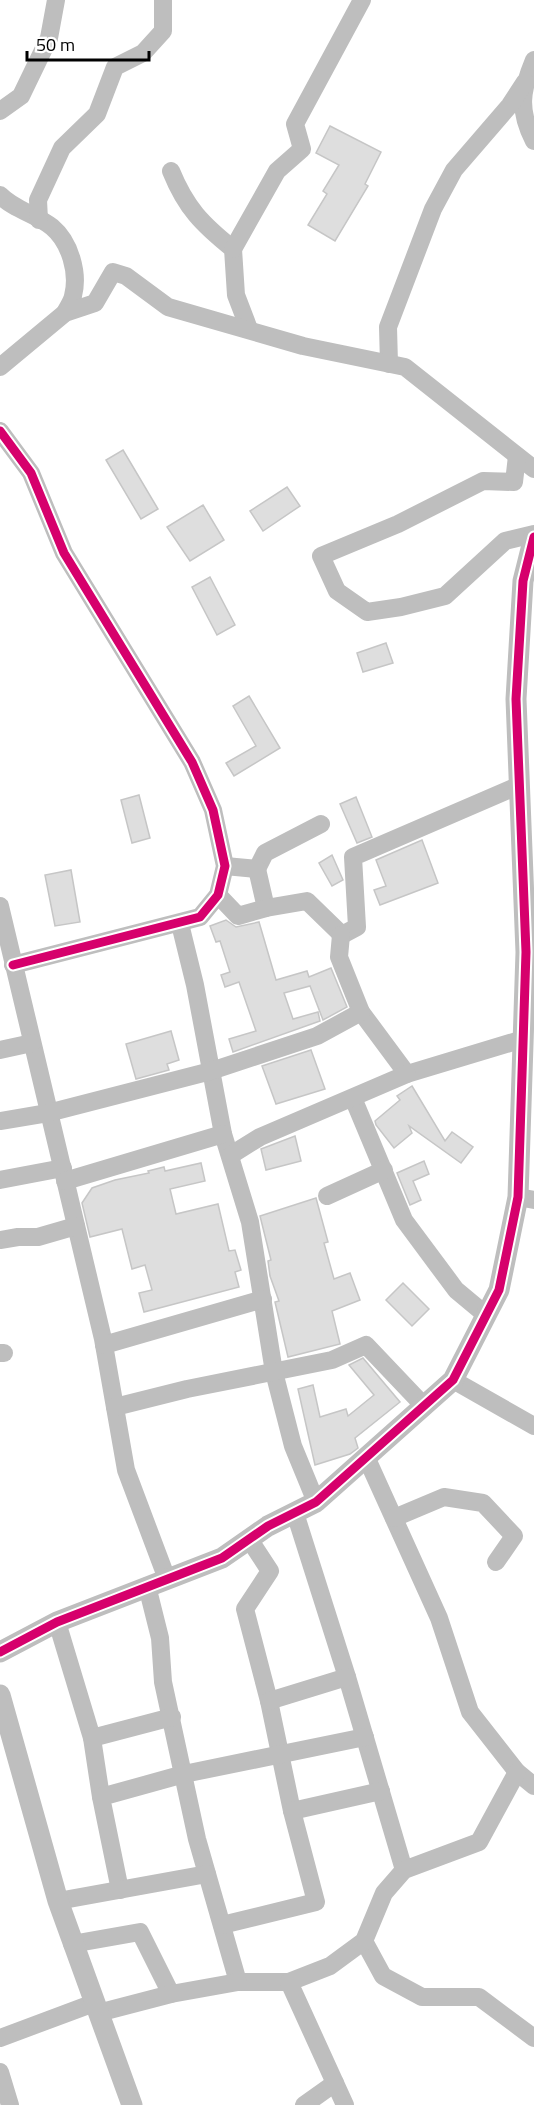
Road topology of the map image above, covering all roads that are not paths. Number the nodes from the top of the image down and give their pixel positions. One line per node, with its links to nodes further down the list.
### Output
1 (56, 0): 6 (street)
2 (163, 0): 10 (street)
3 (362, 0): 11 (street)
4 (534, 60): 5 (street)
5 (525, 82): 7 (street); 14 (street)
6 (0, 111)
7 (534, 141)
8 (171, 171): 11 (street)
9 (0, 195): 10 (street)
10 (39, 220): 12 (street)
11 (233, 249): 13 (street)
12 (64, 313): 13 (street); 15 (street)
13 (249, 329): 14 (street)
14 (389, 364): 17 (street)
15 (0, 367)
16 (0, 431): 23 (street)
17 (517, 456): 18 (street); 19 (street)
18 (534, 469)
19 (534, 536): 20 (street)
20 (528, 578): 21 (street)
21 (520, 785): 29 (street); 30 (street)
22 (321, 824): 24 (street)
23 (225, 866): 24 (street); 25 (street)
24 (257, 869): 27 (street)
25 (218, 895): 27 (street); 28 (street)
26 (0, 906): 31 (street)
27 (266, 908): 29 (street)
28 (180, 924): 31 (street); 36 (street)
29 (341, 935): 32 (street)
30 (530, 952): 33 (street)
31 (13, 965): 34 (street)
32 (361, 1011): 36 (street); 37 (street)
33 (523, 1039): 37 (street); 47 (street)
34 (32, 1042): 35 (street); 39 (street)
35 (0, 1050)
36 (211, 1071): 39 (street); 41 (street)
37 (407, 1074): 38 (street)
38 (353, 1098): 42 (street); 43 (street)
39 (48, 1113): 40 (street); 44 (street)
40 (0, 1121)
41 (223, 1134): 42 (street); 44 (street)
42 (231, 1155): 50 (street)
43 (384, 1170): 46 (street); 51 (street)
44 (64, 1175): 45 (street); 48 (street)
45 (0, 1180)
46 (327, 1196)
47 (526, 1199): 51 (street)
48 (76, 1226): 49 (street); 52 (street)
49 (0, 1240)
50 (263, 1299): 52 (street); 53 (street)
51 (486, 1315): 54 (street)
52 (104, 1346): 56 (street)
53 (274, 1372): 55 (street); 56 (street); 59 (street)
54 (453, 1380): 55 (street); 57 (street)
55 (423, 1405): 58 (street)
56 (115, 1407): 64 (street)
57 (534, 1426)
58 (367, 1459): 59 (street); 61 (street)
59 (316, 1502): 60 (street)
60 (295, 1513): 62 (street); 67 (street)
61 (394, 1518): 63 (street); 74 (street)
62 (249, 1539): 64 (street); 69 (street)
63 (496, 1562)
64 (157, 1583): 65 (street); 70 (street)
65 (57, 1622): 66 (street); 72 (street)
66 (0, 1652)
67 (347, 1677): 69 (street); 71 (street)
68 (0, 1695): 83 (street)
69 (269, 1701): 73 (street)
70 (172, 1717): 72 (street); 75 (street)
71 (365, 1737): 73 (street); 77 (street)
72 (92, 1738): 78 (street)
73 (280, 1753): 75 (street); 79 (street)
74 (517, 1772): 76 (street); 80 (street)
75 (184, 1774): 78 (street); 81 (street)
76 (534, 1786)
77 (381, 1791): 79 (street); 80 (street)
78 (101, 1797): 82 (street)
79 (292, 1811): 84 (street)
80 (404, 1870): 85 (street)
81 (207, 1874): 82 (street); 84 (street)
82 (120, 1890): 83 (street)
83 (58, 1901): 86 (street)
84 (222, 1925): 88 (street)
85 (364, 1941): 87 (street); 92 (street)
86 (72, 1944): 89 (street); 90 (street)
87 (289, 1982): 88 (street); 94 (street)
88 (238, 1983): 89 (street)
89 (171, 1994): 90 (street)
90 (96, 2008): 91 (street); 96 (street)
91 (0, 2038)
92 (534, 2038)
93 (0, 2072): 95 (street)
94 (335, 2083): 97 (street); 98 (street)
95 (10, 2105)
96 (132, 2105)
97 (304, 2105)
98 (345, 2105)

